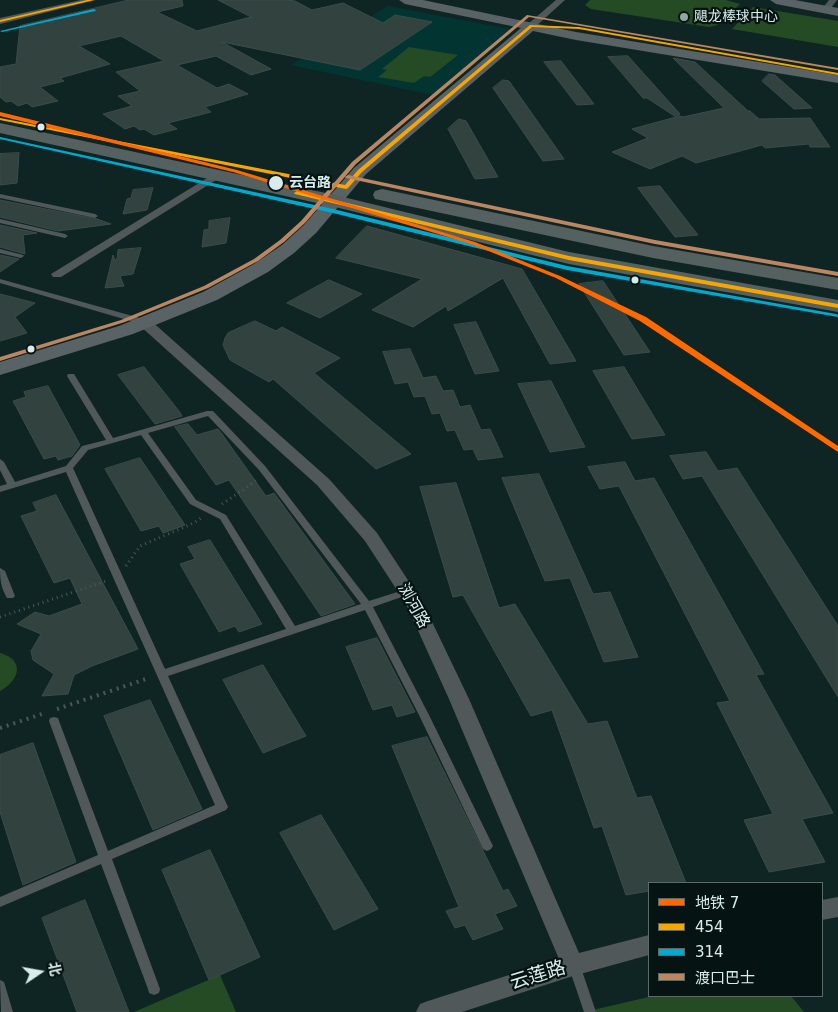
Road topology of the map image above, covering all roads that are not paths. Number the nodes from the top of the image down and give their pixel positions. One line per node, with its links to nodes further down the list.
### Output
1 (92, 0): 6 (street)
2 (404, 0): 7 (street)
3 (561, 0): 7 (street)
4 (776, 0): 5 (street)
5 (832, 7)
6 (0, 21)
7 (530, 26): 8 (street); 11 (street); 15 (street)
8 (666, 43): 9 (street); 10 (street)
9 (838, 68)
10 (838, 74)
11 (838, 79)
12 (0, 119): 15 (main road)
13 (0, 128): 14 (main road)
14 (217, 175): 15 (main road); 22 (street)
15 (340, 194): 24 (main road); 25 (main road); 26 (street)
16 (0, 196): 17 (lane)
17 (95, 216)
18 (0, 221): 19 (lane)
19 (65, 236)
20 (0, 251): 21 (lane)
21 (21, 256)
22 (57, 274)
23 (0, 281): 26 (lane)
24 (838, 284)
25 (838, 306)
26 (144, 322): 27 (street); 36 (street, 浏河路)
27 (0, 369)
28 (71, 376): 30 (lane)
29 (143, 432): 30 (lane); 38 (lane); 39 (lane)
30 (111, 441): 32 (lane)
31 (0, 462): 33 (lane)
32 (69, 468): 33 (lane); 40 (lane)
33 (12, 485): 34 (lane)
34 (0, 489)
35 (0, 571): 37 (lane)
36 (407, 592): 38 (lane); 48 (street, 浏河路)
37 (10, 596)
38 (367, 605): 39 (lane); 42 (lane)
39 (292, 630): 40 (lane)
40 (162, 674): 43 (lane)
41 (54, 721): 43 (lane)
42 (487, 846)
43 (106, 857): 44 (lane); 50 (lane)
44 (0, 902)
45 (838, 907): 46 (street)
46 (823, 910)
47 (648, 945): 48 (street, 云莲路)
48 (573, 965): 52 (street, 云莲路); 53 (lane)
49 (0, 986): 51 (lane)
50 (154, 989)
51 (7, 1012)
52 (428, 1012)
53 (590, 1012)

